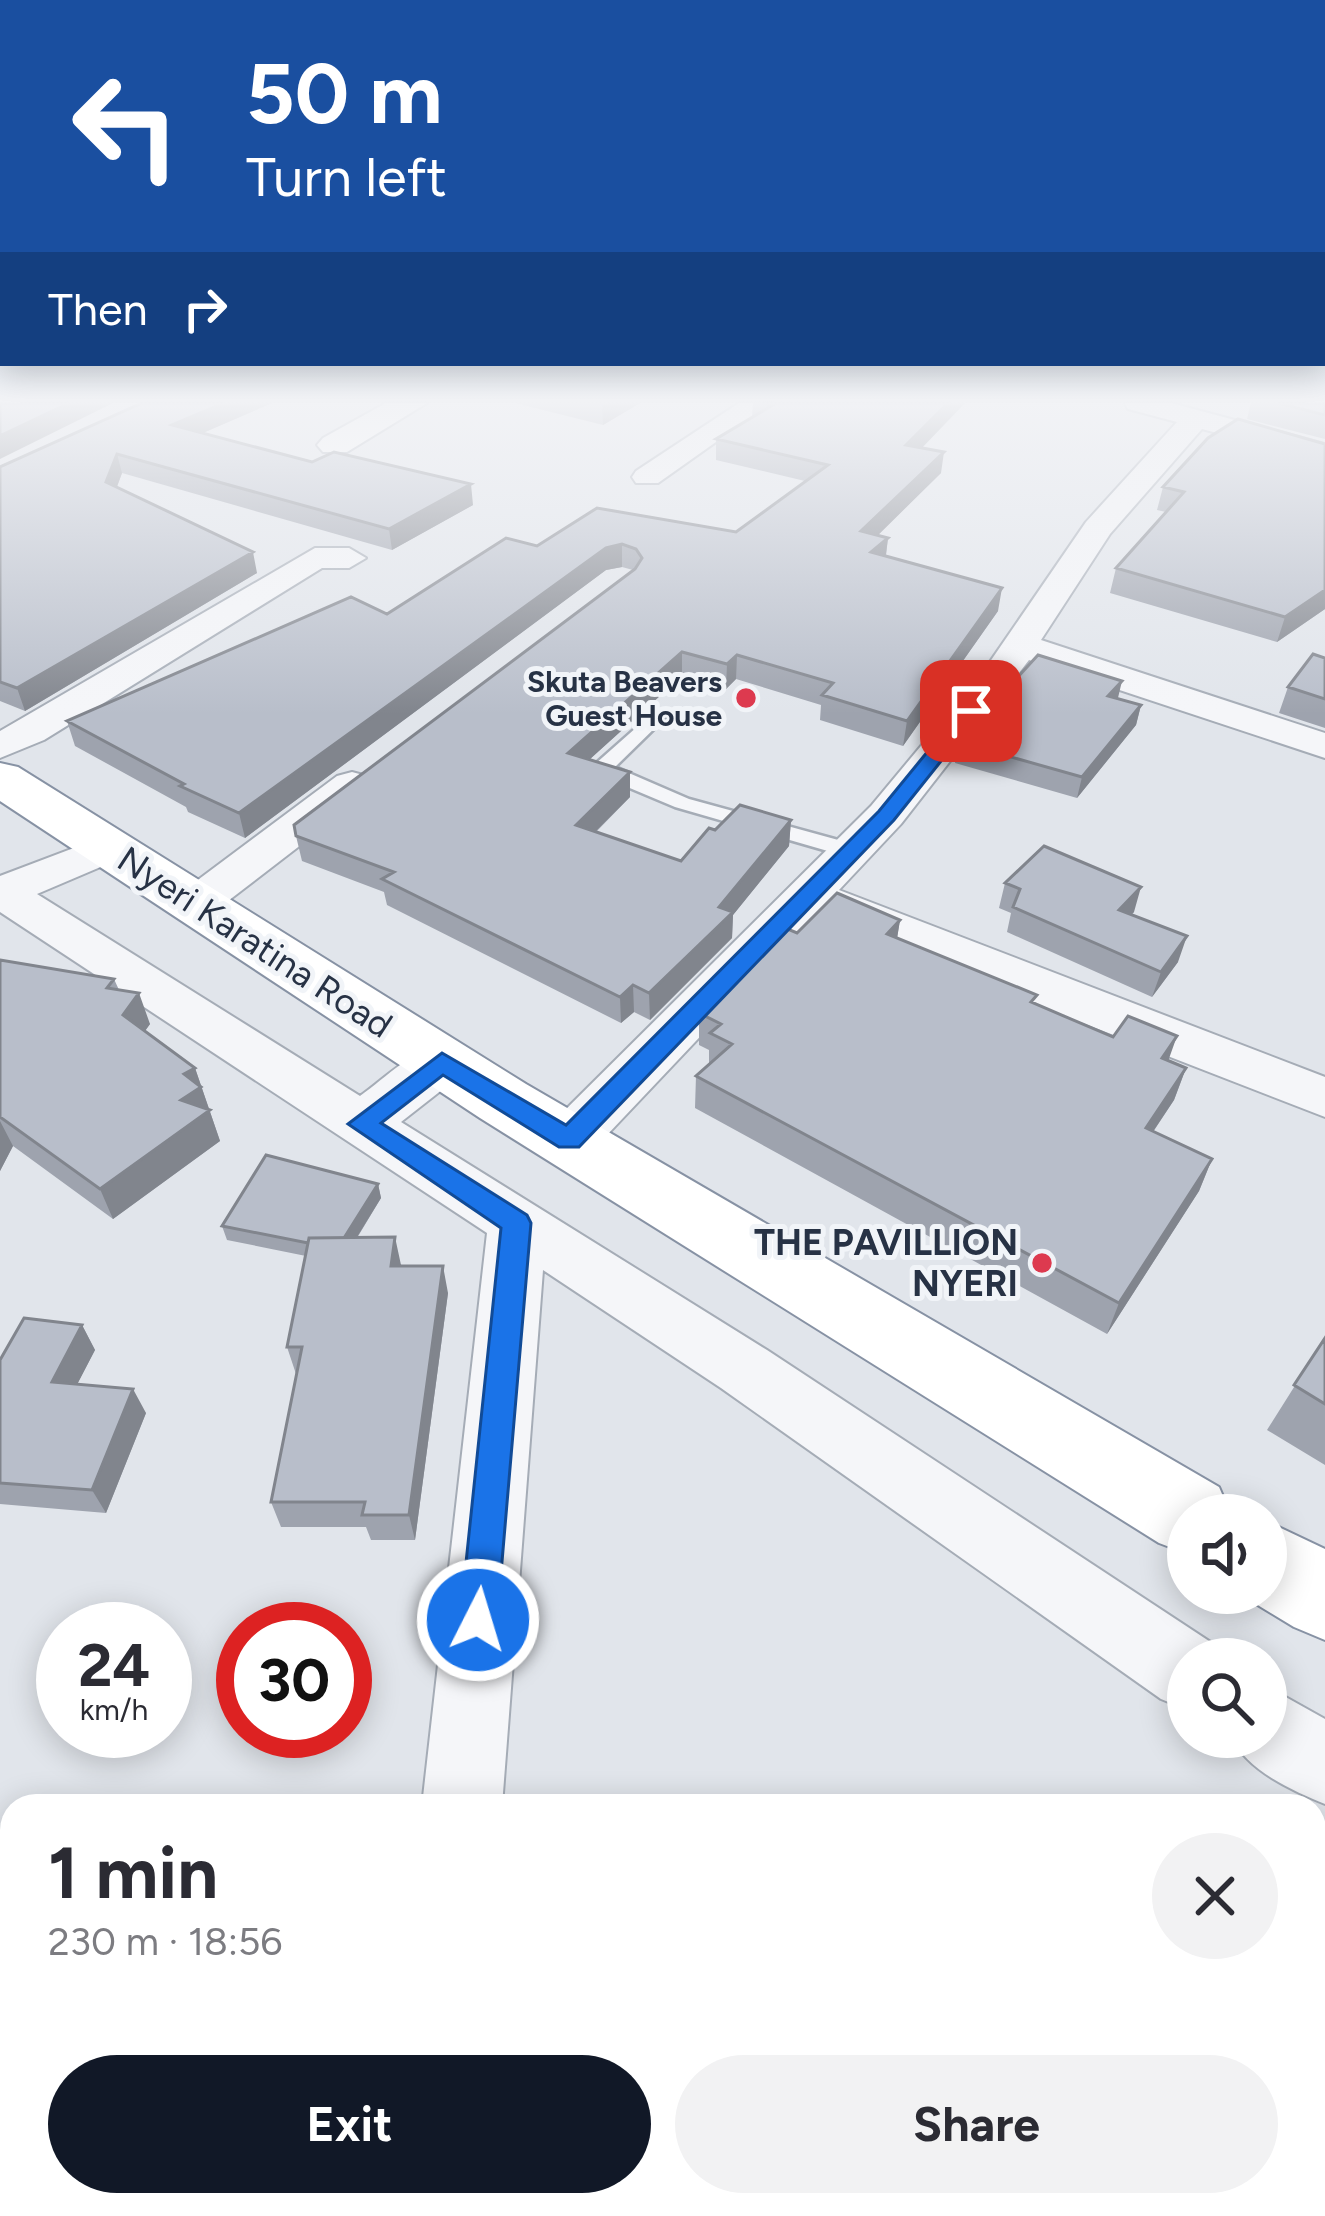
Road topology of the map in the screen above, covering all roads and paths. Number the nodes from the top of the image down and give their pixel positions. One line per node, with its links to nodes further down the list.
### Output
1 (1118, 506): 3 (street)
2 (349, 558): 5 (street)
3 (1019, 645): 6 (street); 10 (street)
4 (655, 717): 10 (lane)
5 (0, 746)
6 (1325, 746)
7 (381, 764): 13 (street)
8 (0, 778): 9 (main road, Nyeri Karatina Road)
9 (108, 848): 11 (street); 13 (main road, Nyeri Karatina Road)
10 (852, 851): 12 (street)
11 (1, 892): 16 (street)
12 (810, 892): 15 (street); 17 (street)
13 (196, 904): 14 (main road, Nyeri Karatina Road)
14 (442, 1062): 16 (street); 17 (main road, Nyeri Karatina Road)
15 (1325, 1098)
16 (362, 1124): 18 (street)
17 (569, 1140): 19 (main road, Nyeri Karatina Road)
18 (517, 1223): 22 (street); 25 (street)
19 (1167, 1502)
20 (1287, 1575): 21 (main road)
21 (1325, 1598)
22 (1167, 1658)
23 (1287, 1739): 24 (street)
24 (1325, 1765)
25 (463, 1794)

